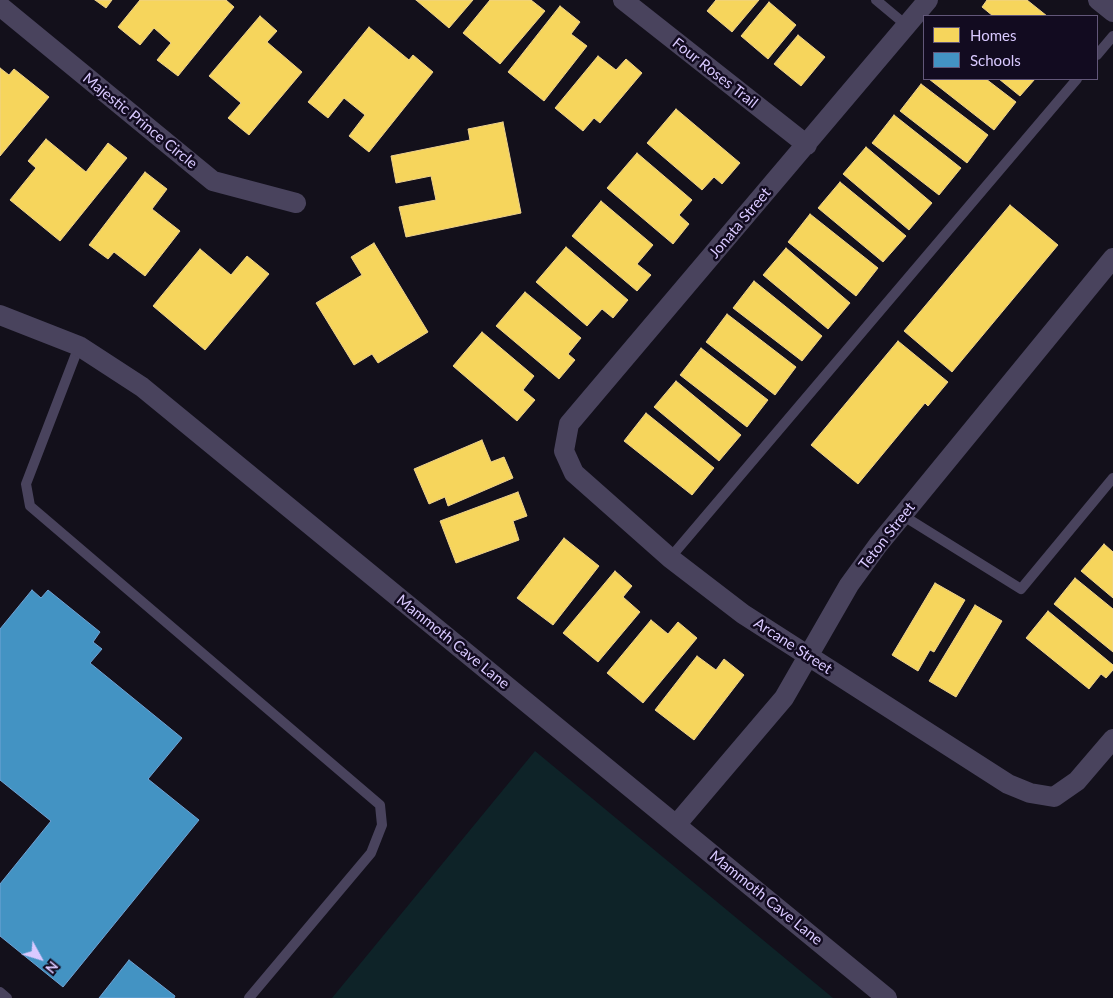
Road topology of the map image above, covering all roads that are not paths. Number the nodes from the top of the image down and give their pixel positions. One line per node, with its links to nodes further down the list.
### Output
1 (624, 0): 11 (street, Four Roses Trail)
2 (876, 0): 7 (lane)
3 (928, 0): 7 (street, Jonata Street)
4 (1098, 0): 6 (street)
5 (0, 6): 12 (street, Majestic Prince Circle)
6 (1113, 12)
7 (906, 25): 11 (street, Jonata Street)
8 (1113, 36): 9 (lane)
9 (1098, 54)
10 (1076, 80): 19 (lane)
11 (807, 145): 16 (street, Jonata Street)
12 (296, 203)
13 (1113, 258): 18 (street, Teton Street)
14 (0, 315): 15 (street, Mammoth Cave Lane)
15 (79, 346): 22 (street, Mammoth Cave Lane); 25 (lane)
16 (564, 450): 19 (street, Arcane Street)
17 (1113, 478): 18 (lane)
18 (902, 515): 20 (street, Teton Street)
19 (670, 558): 20 (street, Arcane Street)
20 (808, 656): 21 (street, Arcane Street); 22 (street, Teton Street)
21 (1113, 740)
22 (676, 825): 26 (street, Mammoth Cave Lane)
23 (0, 992): 24 (lane)
24 (7, 998)
25 (249, 998)
26 (887, 998)

